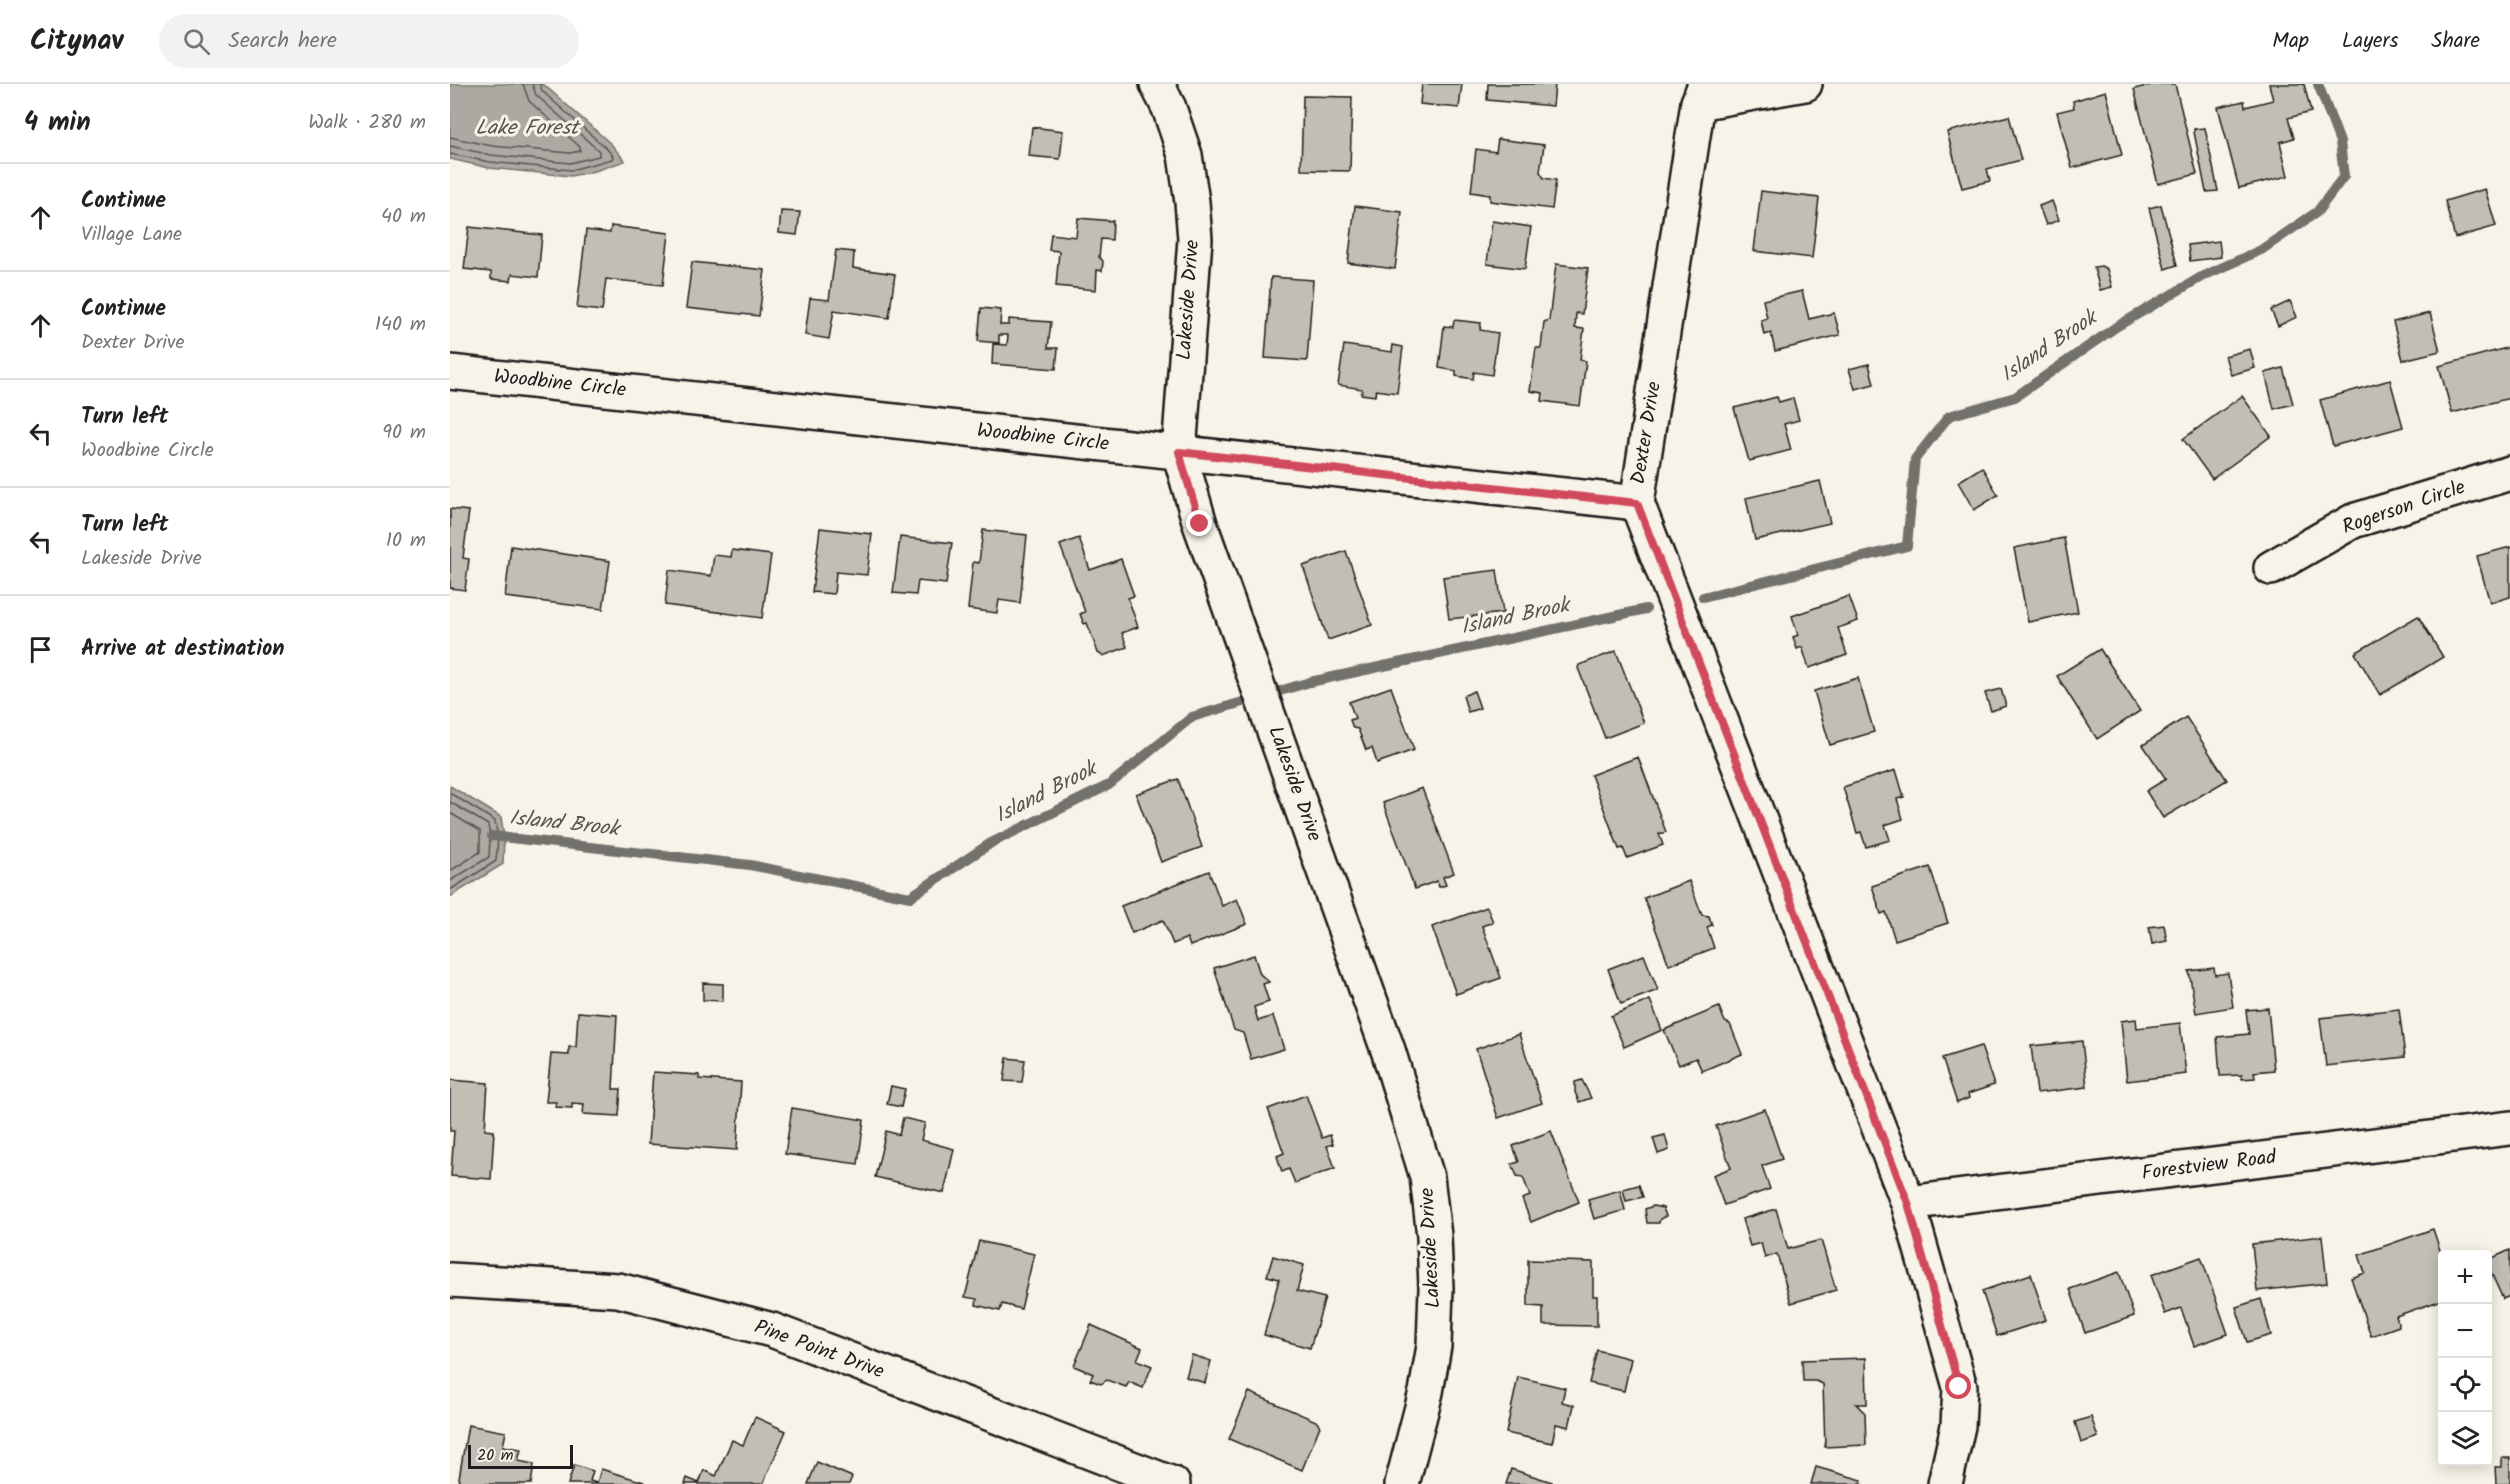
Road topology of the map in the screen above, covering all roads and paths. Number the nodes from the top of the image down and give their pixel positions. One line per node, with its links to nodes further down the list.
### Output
1 (1157, 84): 5 (street, Lakeside Drive)
2 (1805, 84): 3 (street)
3 (1701, 94): 7 (street, Dexter Drive)
4 (450, 372): 5 (street, Woodbine Circle)
5 (1179, 452): 7 (street, Woodbine Circle); 13 (street, Lakeside Drive)
6 (2510, 473): 8 (street, Rogerson Circle)
7 (1637, 503): 10 (street, Dexter Drive)
8 (2271, 568)
9 (2510, 1128): 10 (street, Forestview Road)
10 (1908, 1203): 14 (street, Dexter Drive)
11 (450, 1280): 12 (street, Pine Point Drive)
12 (1173, 1484)
13 (1402, 1484)
14 (1945, 1484)

